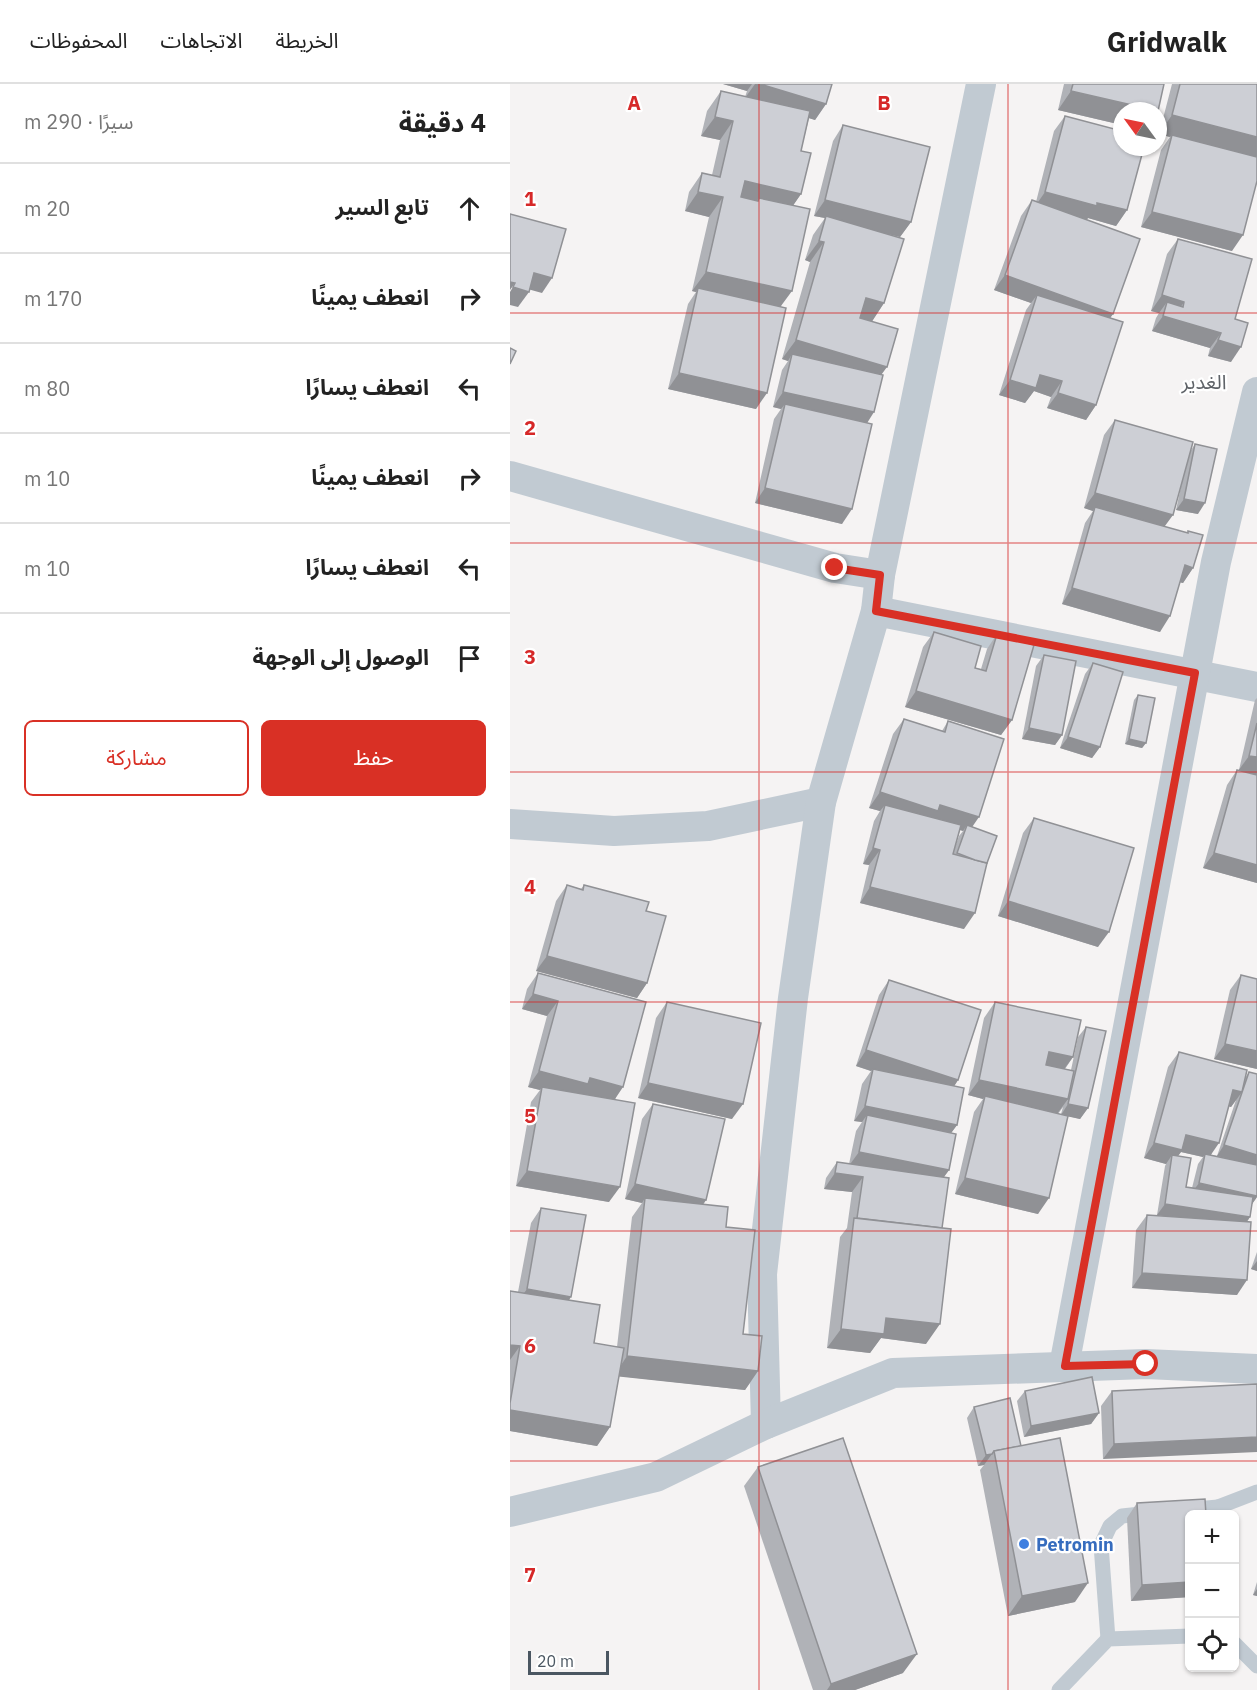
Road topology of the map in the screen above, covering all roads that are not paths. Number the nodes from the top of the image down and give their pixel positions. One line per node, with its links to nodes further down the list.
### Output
1 (981, 84): 4 (street)
2 (1257, 392): 6 (street)
3 (510, 476): 4 (street)
4 (880, 575): 5 (street)
5 (876, 611): 6 (street); 8 (street)
6 (1195, 673): 7 (street); 10 (street)
7 (1257, 687)
8 (821, 802): 9 (street); 12 (street)
9 (510, 824)
10 (1065, 1366): 11 (street); 12 (street)
11 (1257, 1370)
12 (766, 1424): 16 (street)
13 (1257, 1492): 14 (lane)
14 (1220, 1510)
15 (1185, 1511): 18 (lane)
16 (510, 1512)
17 (1185, 1636): 18 (lane)
18 (1108, 1639): 21 (lane)
19 (1239, 1648): 20 (lane)
20 (1257, 1666)
21 (1059, 1690)

